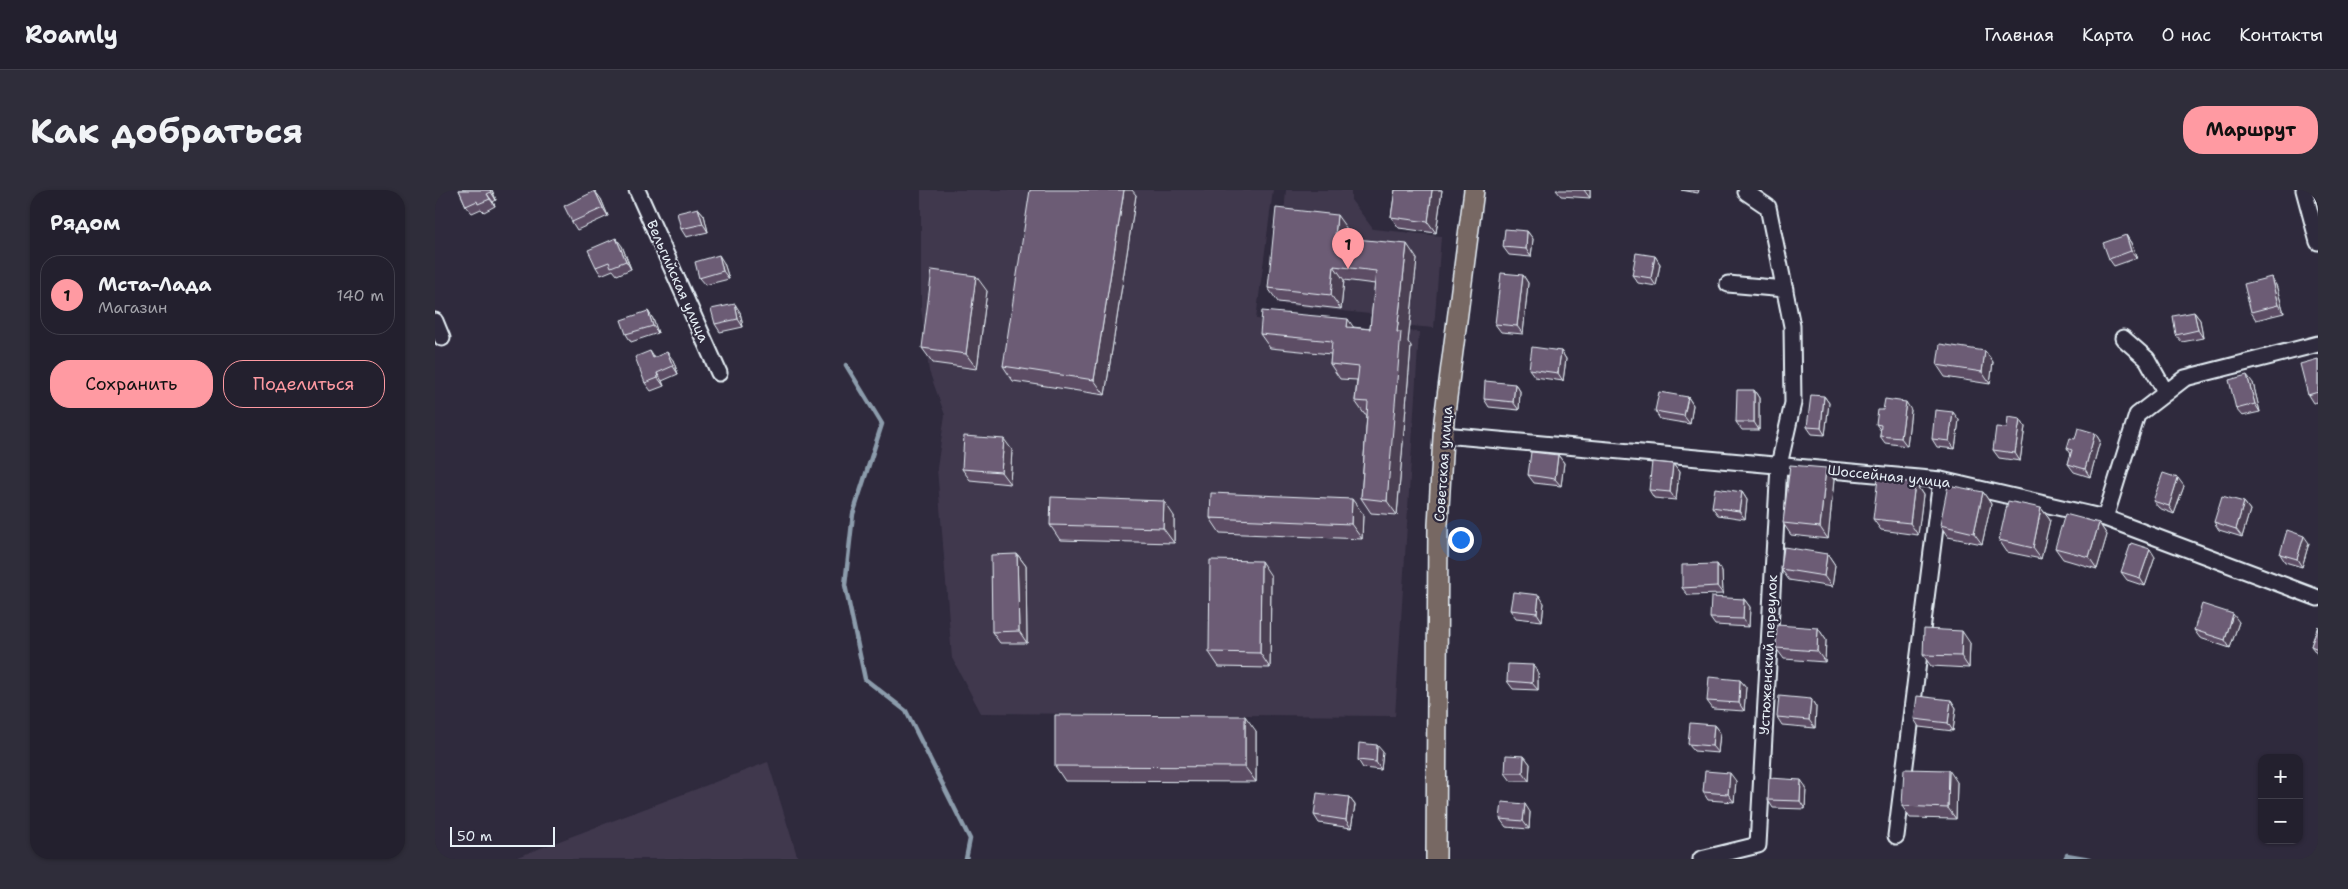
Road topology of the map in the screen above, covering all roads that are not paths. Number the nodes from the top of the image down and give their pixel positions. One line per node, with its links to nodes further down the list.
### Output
1 (637, 190): 12 (street, Вельгийская улица)
2 (1473, 190): 14 (main road, Советская улица)
3 (2304, 190): 5 (street)
4 (1746, 192): 7 (street, Устюженский переулок)
5 (2318, 242)
6 (1728, 284): 7 (street)
7 (1785, 290): 15 (street, Устюженский переулок)
8 (435, 321): 9 (street)
9 (442, 338)
10 (2123, 338): 13 (street)
11 (2318, 344): 13 (street)
12 (719, 372)
13 (2166, 392): 17 (street)
14 (1444, 434): 15 (street, Шоссейная улица); 20 (main road, Советская улица)
15 (1779, 465): 16 (street, Шоссейная улица); 21 (street, Устюженский переулок)
16 (1941, 480): 17 (street, Шоссейная улица); 19 (street)
17 (2105, 518): 18 (street, Шоссейная улица)
18 (2318, 598)
19 (1896, 836)
20 (1436, 859)
21 (1701, 859)

